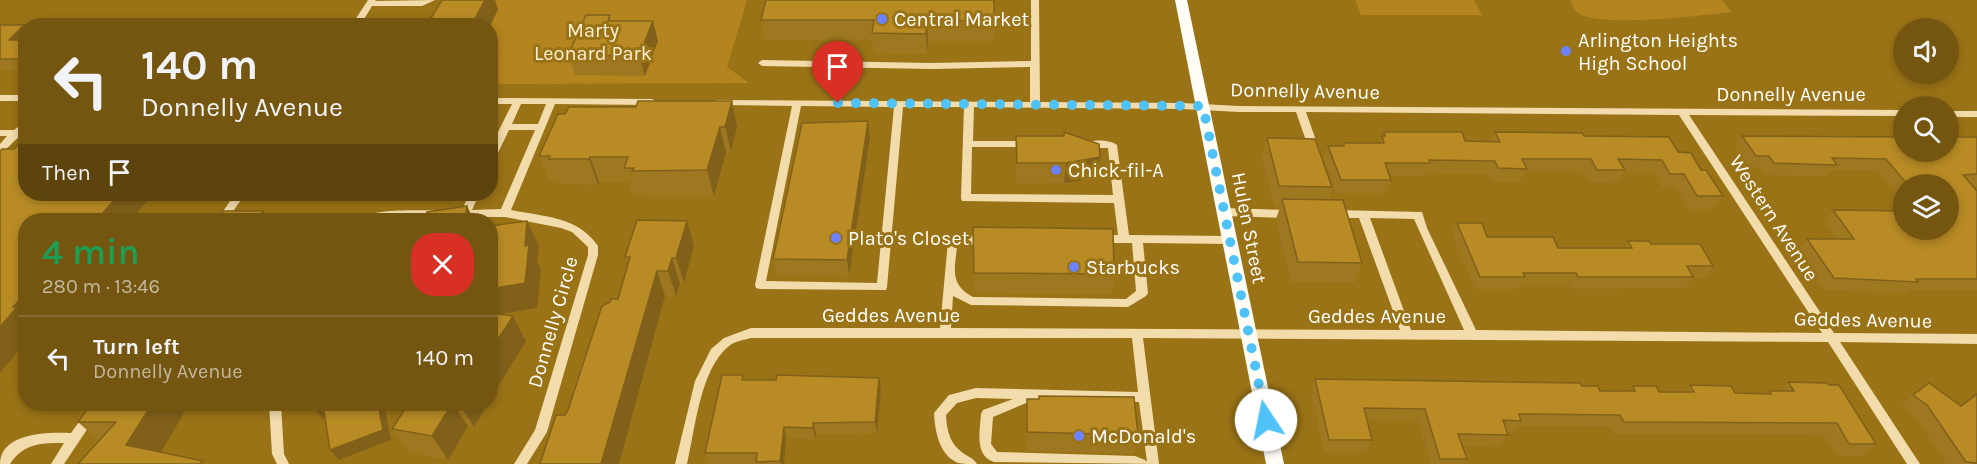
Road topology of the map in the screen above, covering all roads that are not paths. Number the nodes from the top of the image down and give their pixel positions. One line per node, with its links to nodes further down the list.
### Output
1 (431, 0): 4 (street)
2 (1035, 0): 7 (street)
3 (1181, 0): 19 (main road, Hulen Street)
4 (371, 2): 5 (street)
5 (360, 18)
6 (762, 63): 7 (street)
7 (1035, 64): 18 (street)
8 (0, 98): 9 (street)
9 (18, 98)
10 (498, 101): 11 (street)
11 (518, 101): 12 (street); 25 (street)
12 (552, 101): 13 (street); 26 (street)
13 (668, 102)
14 (703, 102): 15 (street, Donnelly Avenue)
15 (797, 103): 16 (street, Donnelly Avenue); 16 (street)
16 (899, 104): 17 (street, Donnelly Avenue)
17 (969, 104): 18 (street, Donnelly Avenue); 30 (street)
18 (1035, 105): 19 (street, Donnelly Avenue)
19 (1203, 106): 20 (street, Donnelly Avenue); 37 (main road, Hulen Street)
20 (1300, 109): 21 (street, Donnelly Avenue); 34 (street)
21 (1682, 112): 22 (street, Donnelly Avenue); 53 (street, Western Avenue)
22 (1893, 113)
23 (1959, 114): 24 (street)
24 (1977, 114)
25 (503, 132): 26 (street); 29 (street)
26 (539, 132): 39 (street)
27 (0, 133): 28 (street)
28 (16, 133): 33 (street)
29 (498, 142)
30 (968, 144): 31 (street); 35 (street)
31 (1045, 144)
32 (1079, 145): 35 (street)
33 (0, 150)
34 (1318, 162)
35 (1119, 200): 43 (street)
36 (1331, 210): 41 (street)
37 (1224, 212): 40 (street); 46 (main road, Hulen Street)
38 (498, 213): 39 (street, Donnelly Circle)
39 (505, 213): 63 (street, Donnelly Circle)
40 (1303, 214)
41 (1363, 214): 51 (street); 52 (street)
42 (1090, 239): 43 (street)
43 (1124, 239): 44 (street)
44 (1137, 239): 46 (street); 47 (street)
45 (998, 240): 47 (street)
46 (1230, 240): 50 (main road, Hulen Street)
47 (948, 278): 48 (street)
48 (945, 333): 49 (street, Geddes Avenue); 64 (street, Geddes Avenue)
49 (1137, 333): 50 (street, Geddes Avenue); 56 (street)
50 (1249, 333): 51 (street, Geddes Avenue); 68 (main road, Hulen Street)
51 (1407, 334): 52 (street, Geddes Avenue)
52 (1472, 335): 53 (street, Geddes Avenue)
53 (1831, 338): 54 (street, Geddes Avenue); 69 (street, Western Avenue)
54 (1977, 339)
55 (1037, 395): 56 (street); 65 (street); 66 (street)
56 (1145, 397): 67 (street)
57 (93, 411): 59 (street)
58 (275, 411): 62 (street)
59 (74, 438): 60 (street); 61 (street)
60 (3, 464)
61 (57, 464)
62 (283, 464)
63 (520, 464)
64 (681, 464)
65 (970, 464)
66 (1141, 464)
67 (1154, 464)
68 (1275, 464)
69 (1914, 464)

